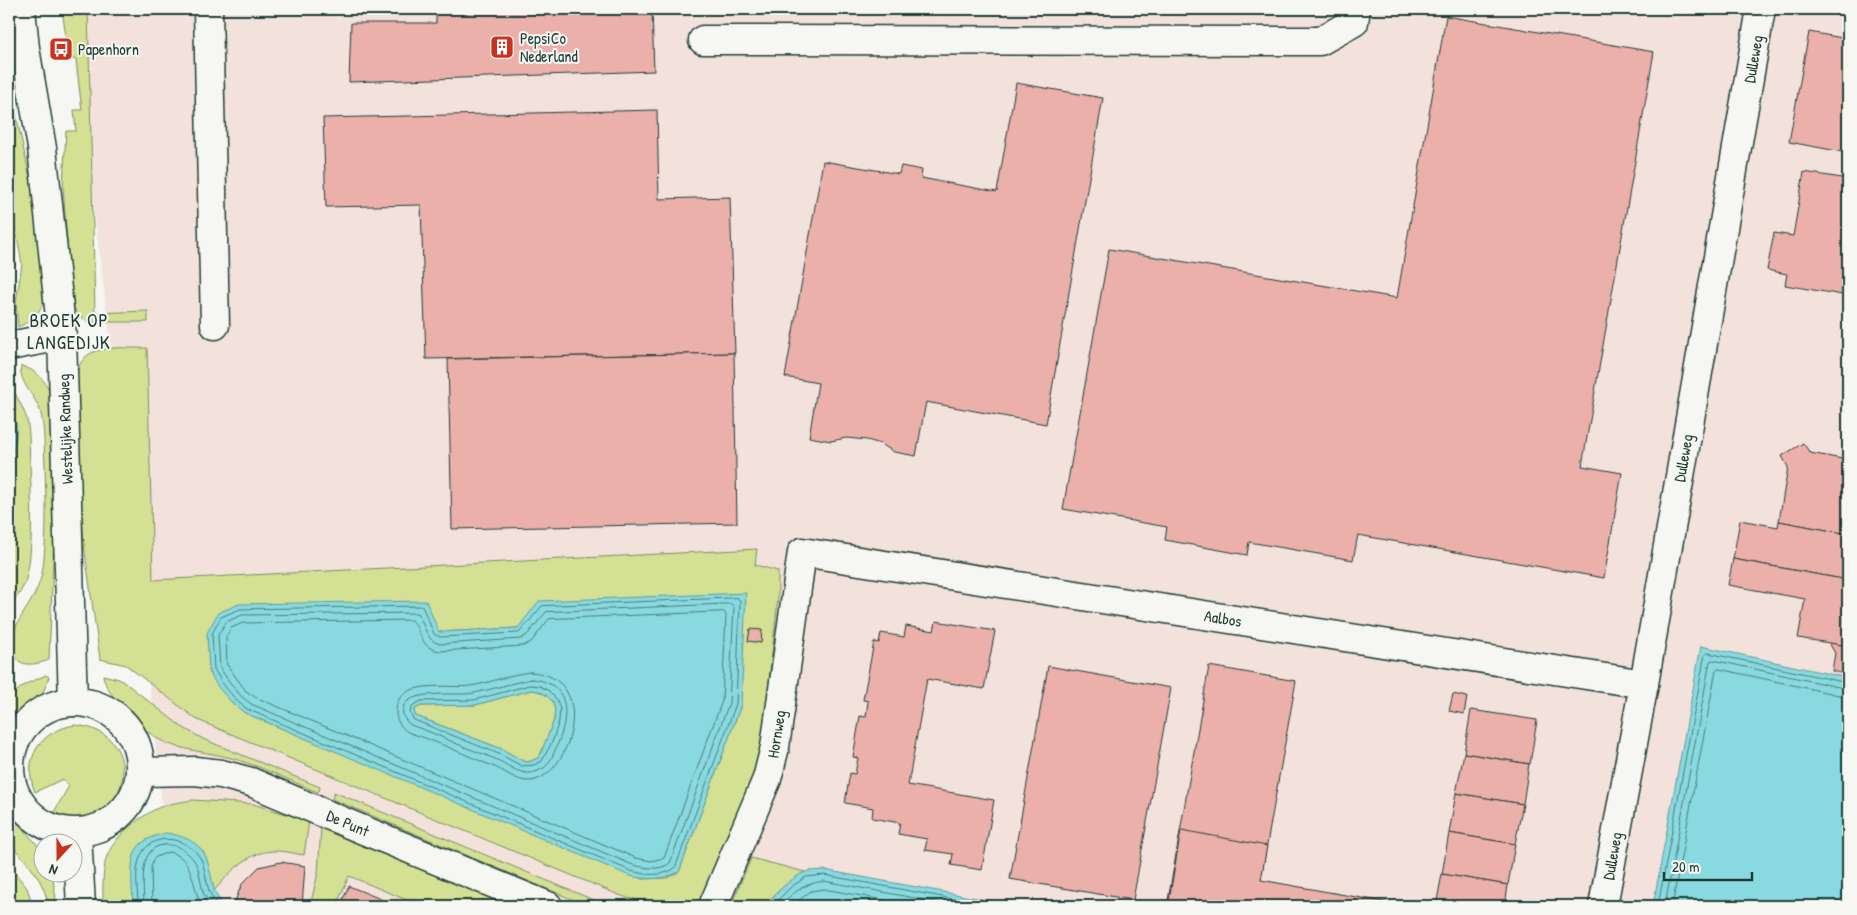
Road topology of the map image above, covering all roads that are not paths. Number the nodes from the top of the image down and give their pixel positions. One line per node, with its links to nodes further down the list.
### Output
1 (21, 9): 7 (street, Westelijke Randweg)
2 (208, 9): 6 (street)
3 (1356, 9): 5 (street)
4 (1761, 9): 10 (street, Dulleweg)
5 (703, 40)
6 (215, 325)
7 (62, 336): 8 (street); 11 (street, Westelijke Randweg)
8 (9, 346)
9 (802, 552): 10 (street, Aalbos); 19 (street, Hornweg)
10 (1644, 684): 20 (street, Dulleweg)
11 (73, 702): 12 (street); 13 (street)
12 (9, 763): 14 (street)
13 (141, 772): 15 (street); 18 (street, De Punt)
14 (66, 832)
15 (82, 833)
16 (80, 882): 17 (street)
17 (81, 906)
18 (548, 906)
19 (713, 906)
20 (1603, 906)

